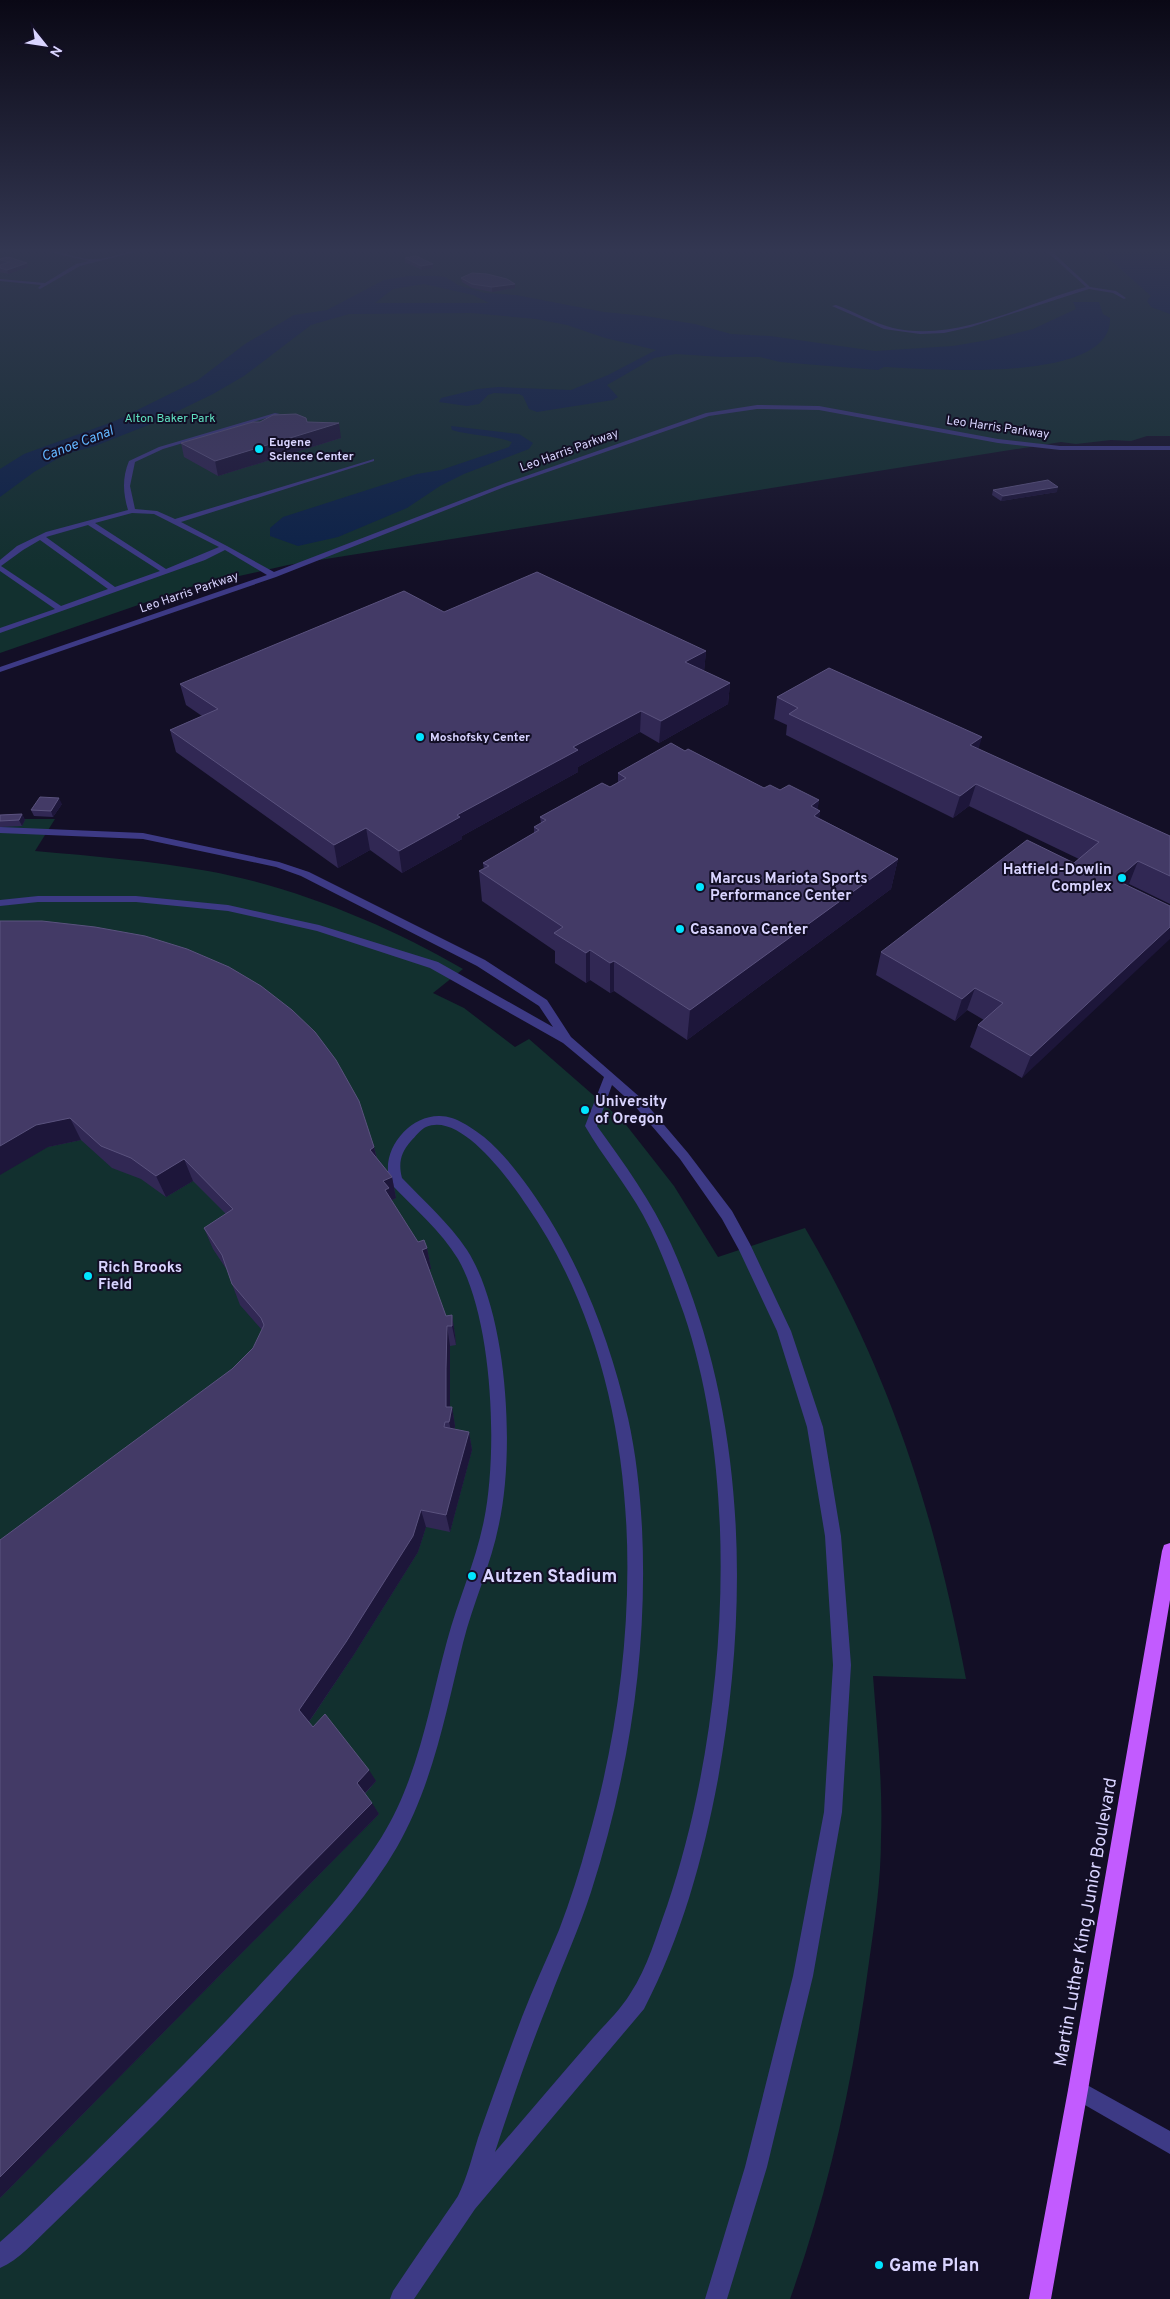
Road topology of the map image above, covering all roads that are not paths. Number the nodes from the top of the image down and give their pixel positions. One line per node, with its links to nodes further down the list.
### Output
1 (276, 414): 4 (street)
2 (1170, 448): 12 (street, Leo Harris Parkway)
3 (372, 460): 5 (street)
4 (132, 510): 5 (street); 6 (street)
5 (177, 521): 8 (street)
6 (89, 522): 7 (street); 11 (street)
7 (41, 537): 9 (street); 13 (street)
8 (225, 547): 11 (street); 12 (street)
9 (0, 564)
10 (0, 568): 14 (street)
11 (165, 571): 13 (street)
12 (273, 574): 16 (street, Leo Harris Parkway)
13 (114, 590): 14 (street)
14 (60, 609): 15 (street)
15 (2, 628)
16 (0, 670)
17 (0, 830): 19 (street)
18 (0, 903): 19 (street)
19 (567, 1040): 20 (street)
20 (610, 1076): 24 (street); 27 (street)
21 (1170, 1551): 22 (main road, Martin Luther King Junior Boulevard)
22 (1078, 2090): 23 (street); 28 (main road, Martin Luther King Junior Boulevard)
23 (1170, 2143)
24 (467, 2202): 25 (street); 26 (street)
25 (0, 2258)
26 (401, 2299)
27 (716, 2299)
28 (1040, 2299)

